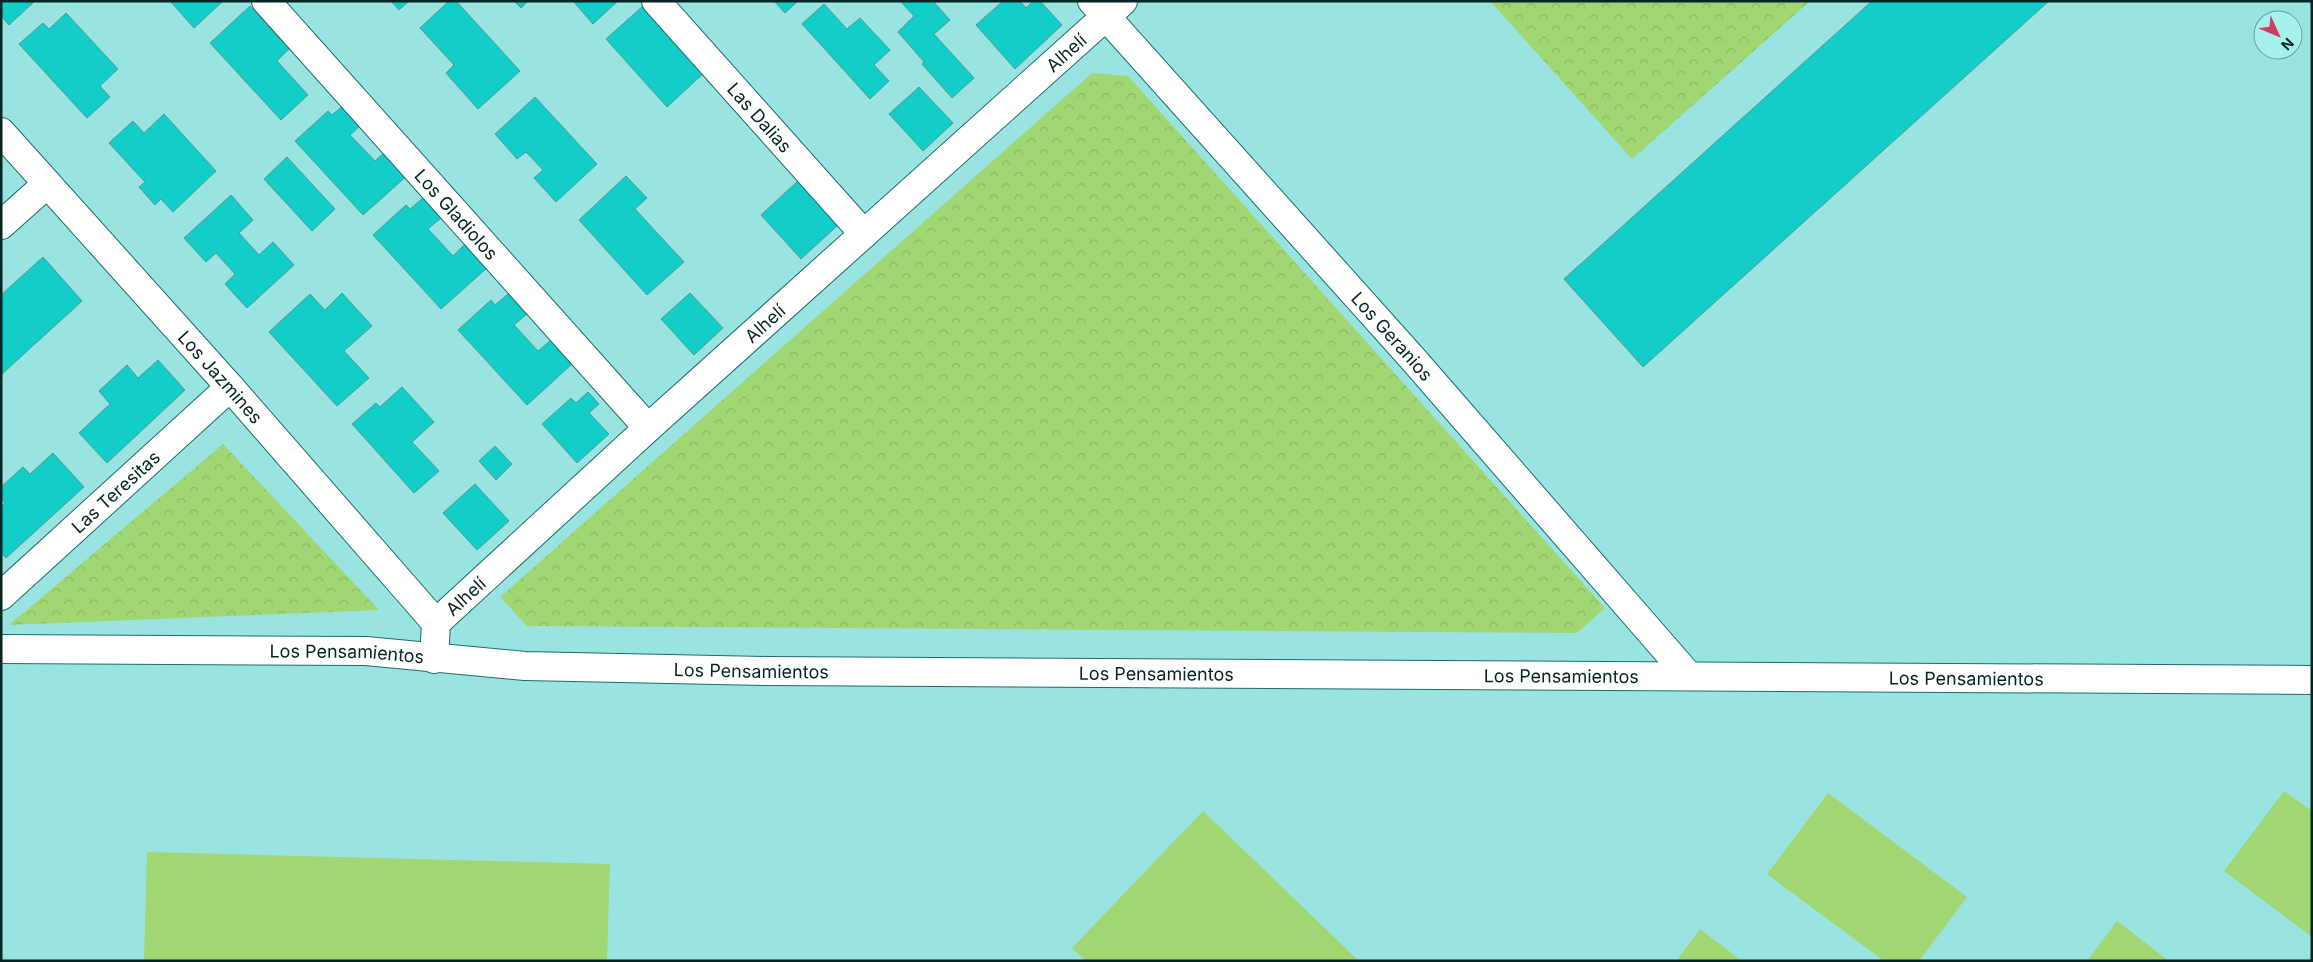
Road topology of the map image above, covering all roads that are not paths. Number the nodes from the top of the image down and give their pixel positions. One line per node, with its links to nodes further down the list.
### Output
1 (266, 1): 9 (street, Los Gladiolos)
2 (656, 1): 7 (street, Las Dalias)
3 (1107, 6): 7 (street, Alhelí); 14 (street, Los Geranios)
4 (1, 132): 5 (street, Los Jazmines)
5 (47, 184): 6 (street); 8 (street, Los Jazmines)
6 (1, 225)
7 (864, 234): 9 (street, Alhelí)
8 (230, 387): 10 (street, Las Teresitas); 11 (street, Los Jazmines)
9 (648, 428): 11 (street, Alhelí)
10 (1, 596)
11 (436, 623): 13 (street, Alhelí)
12 (1, 649): 13 (street, Los Pensamientos)
13 (434, 659): 14 (street, Los Pensamientos)
14 (1688, 675): 15 (street, Los Pensamientos)
15 (2312, 680)

